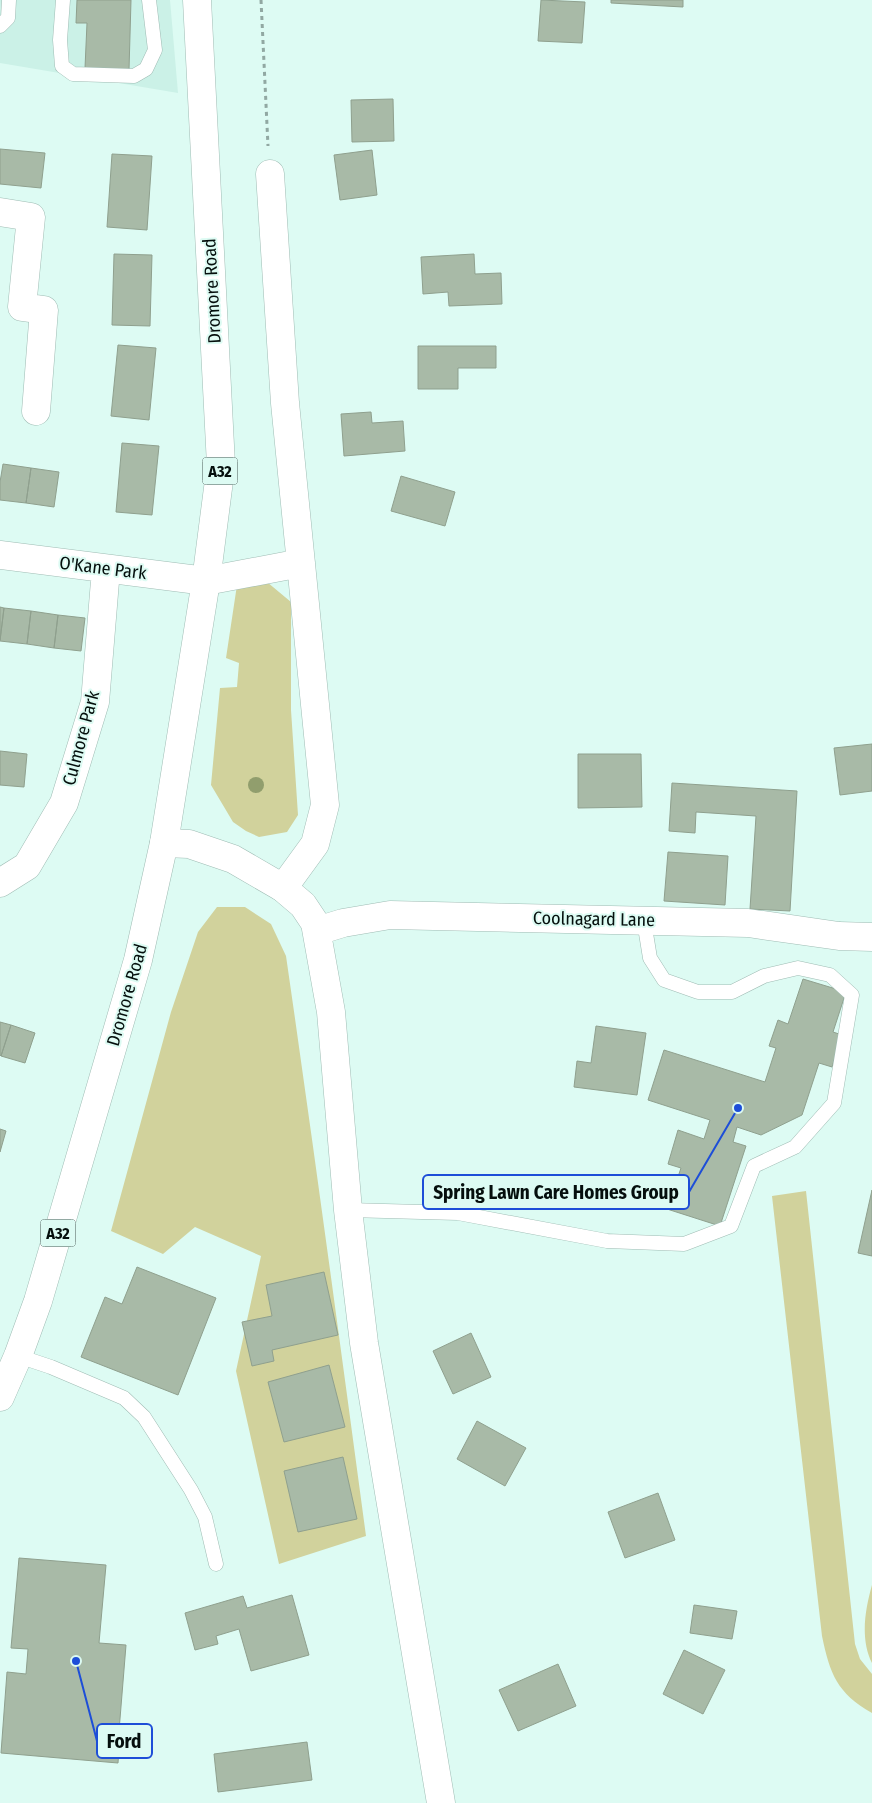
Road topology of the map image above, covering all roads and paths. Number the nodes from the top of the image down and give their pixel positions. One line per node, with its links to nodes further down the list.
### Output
1 (9, 0): 6 (lane)
2 (63, 0): 3 (lane)
3 (149, 0)
4 (197, 0): 13 (main road, Dromore Road / A32)
5 (261, 0): 7 (path)
6 (0, 26)
7 (270, 174): 11 (main road)
8 (0, 212): 9 (main road)
9 (36, 411)
10 (0, 555): 12 (main road, O'Kane Park)
11 (301, 563): 13 (main road); 16 (main road)
12 (106, 568): 13 (main road, O'Kane Park); 15 (main road, Culmore Park)
13 (206, 581): 14 (main road, Dromore Road / A32)
14 (164, 843): 16 (main road); 21 (main road, Dromore Road / A32)
15 (0, 883)
16 (283, 888): 18 (main road)
17 (644, 920): 18 (main road, Coolnagard Lane); 19 (main road, Coolnagard Lane); 20 (lane)
18 (317, 931): 20 (main road)
19 (872, 937)
20 (348, 1210): 24 (main road)
21 (18, 1356): 22 (main road, Dromore Road / A32); 23 (lane)
22 (0, 1397)
23 (216, 1564)
24 (441, 1803)

